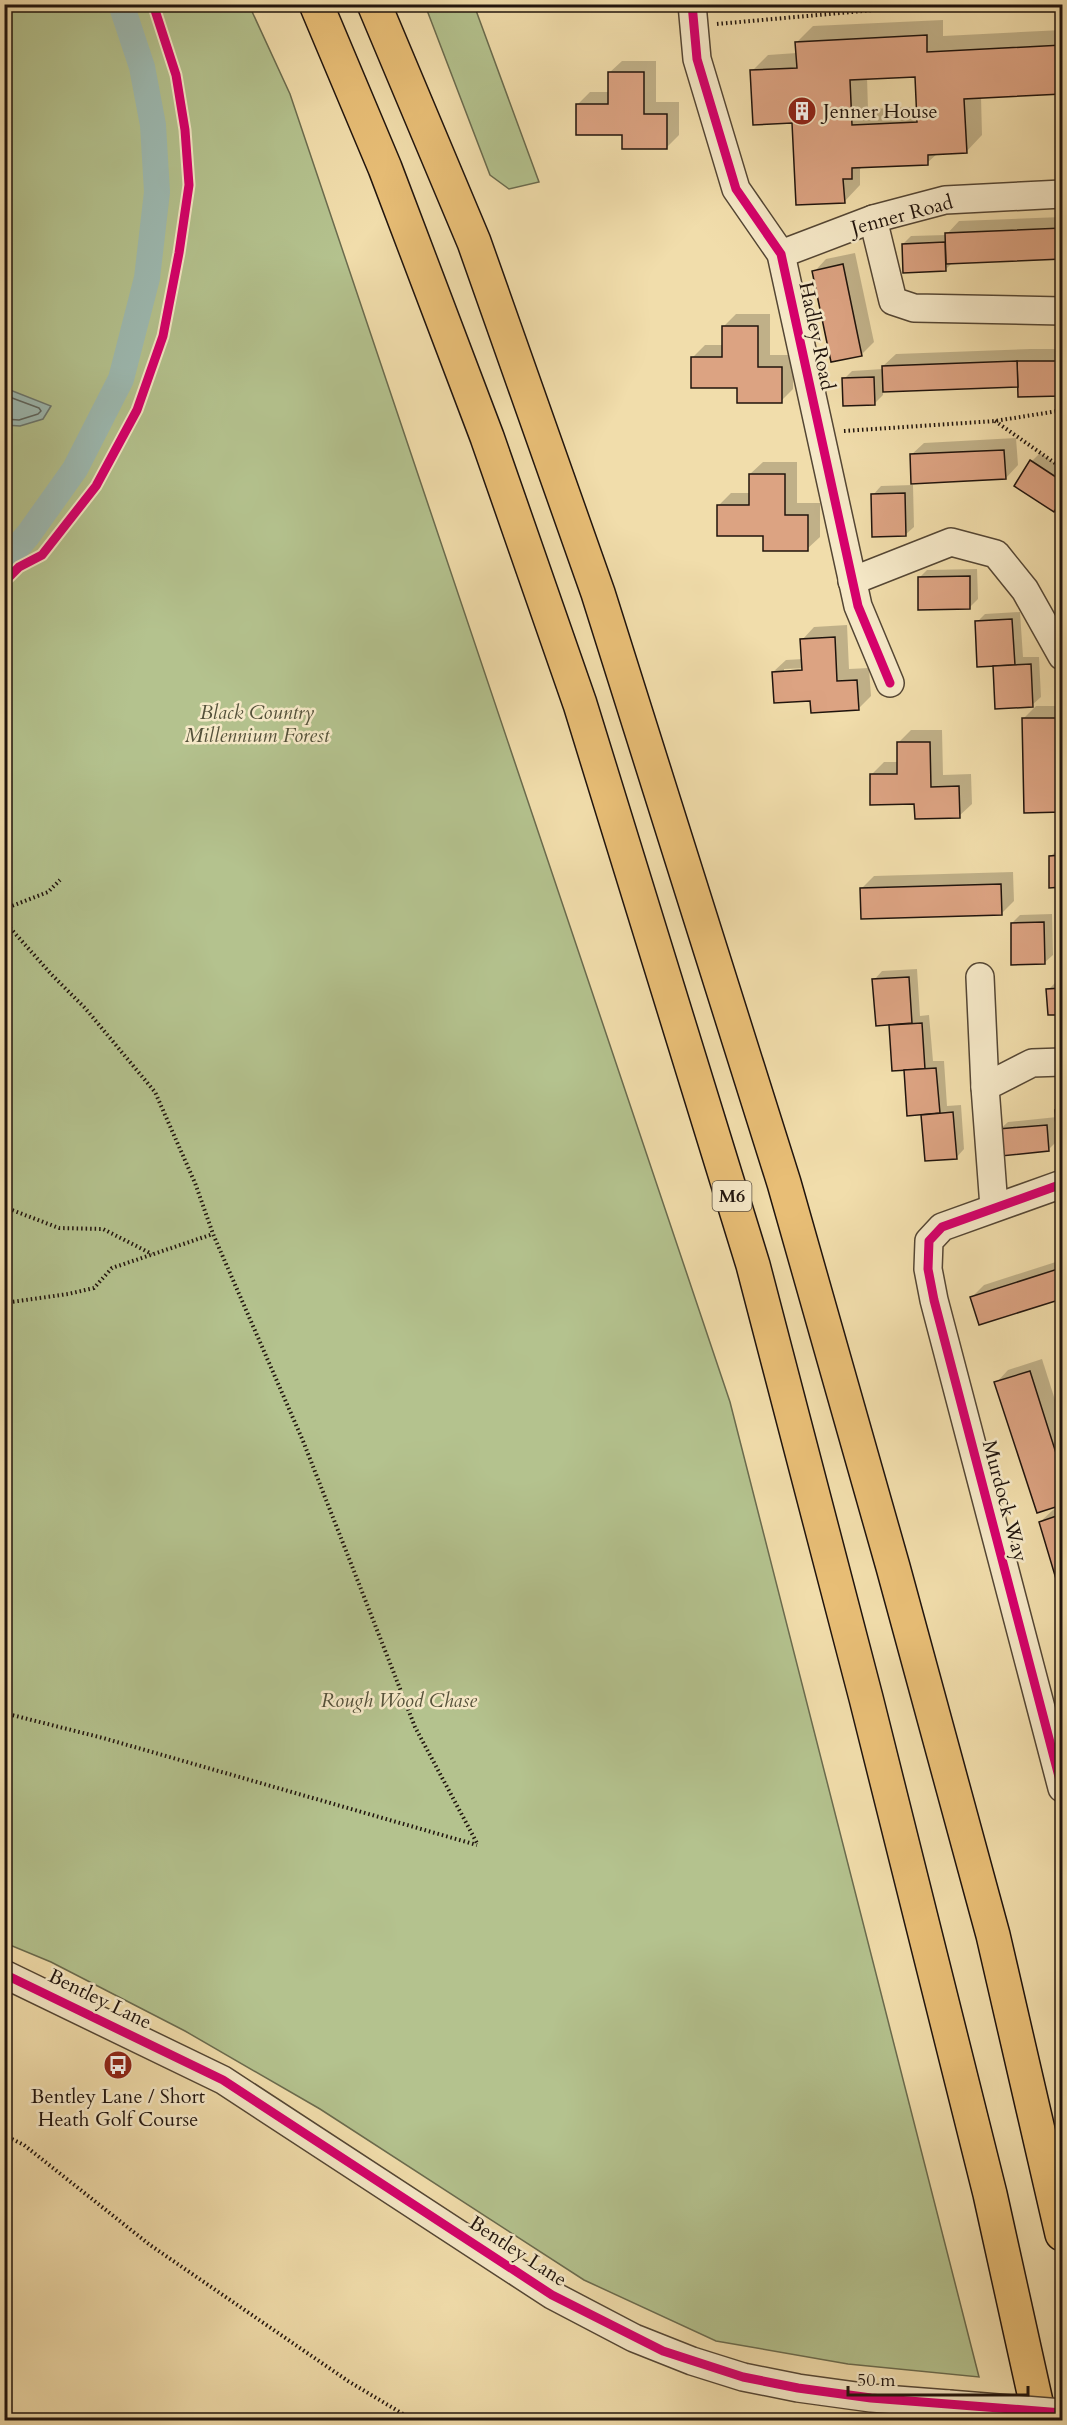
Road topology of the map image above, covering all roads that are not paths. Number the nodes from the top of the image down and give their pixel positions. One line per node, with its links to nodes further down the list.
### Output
1 (316, 4): 20 (highway, M6)
2 (374, 4): 18 (highway)
3 (692, 15): 6 (street, Hadley Road)
4 (1062, 194): 5 (street, Jenner Road)
5 (873, 219): 6 (street, Jenner Road); 7 (street)
6 (781, 254): 8 (street, Hadley Road)
7 (1062, 311)
8 (852, 581): 9 (street); 10 (street, Hadley Road)
9 (1062, 656)
10 (890, 683)
11 (980, 977): 13 (street)
12 (1062, 1062): 13 (street)
13 (985, 1087): 15 (street)
14 (1062, 1184): 15 (street)
15 (994, 1207): 16 (street, Murdock Way)
16 (1062, 1788)
17 (4, 1974): 19 (street, Bentley Lane, bridge)
18 (1062, 2234)
19 (1062, 2413)
20 (1040, 2421)

